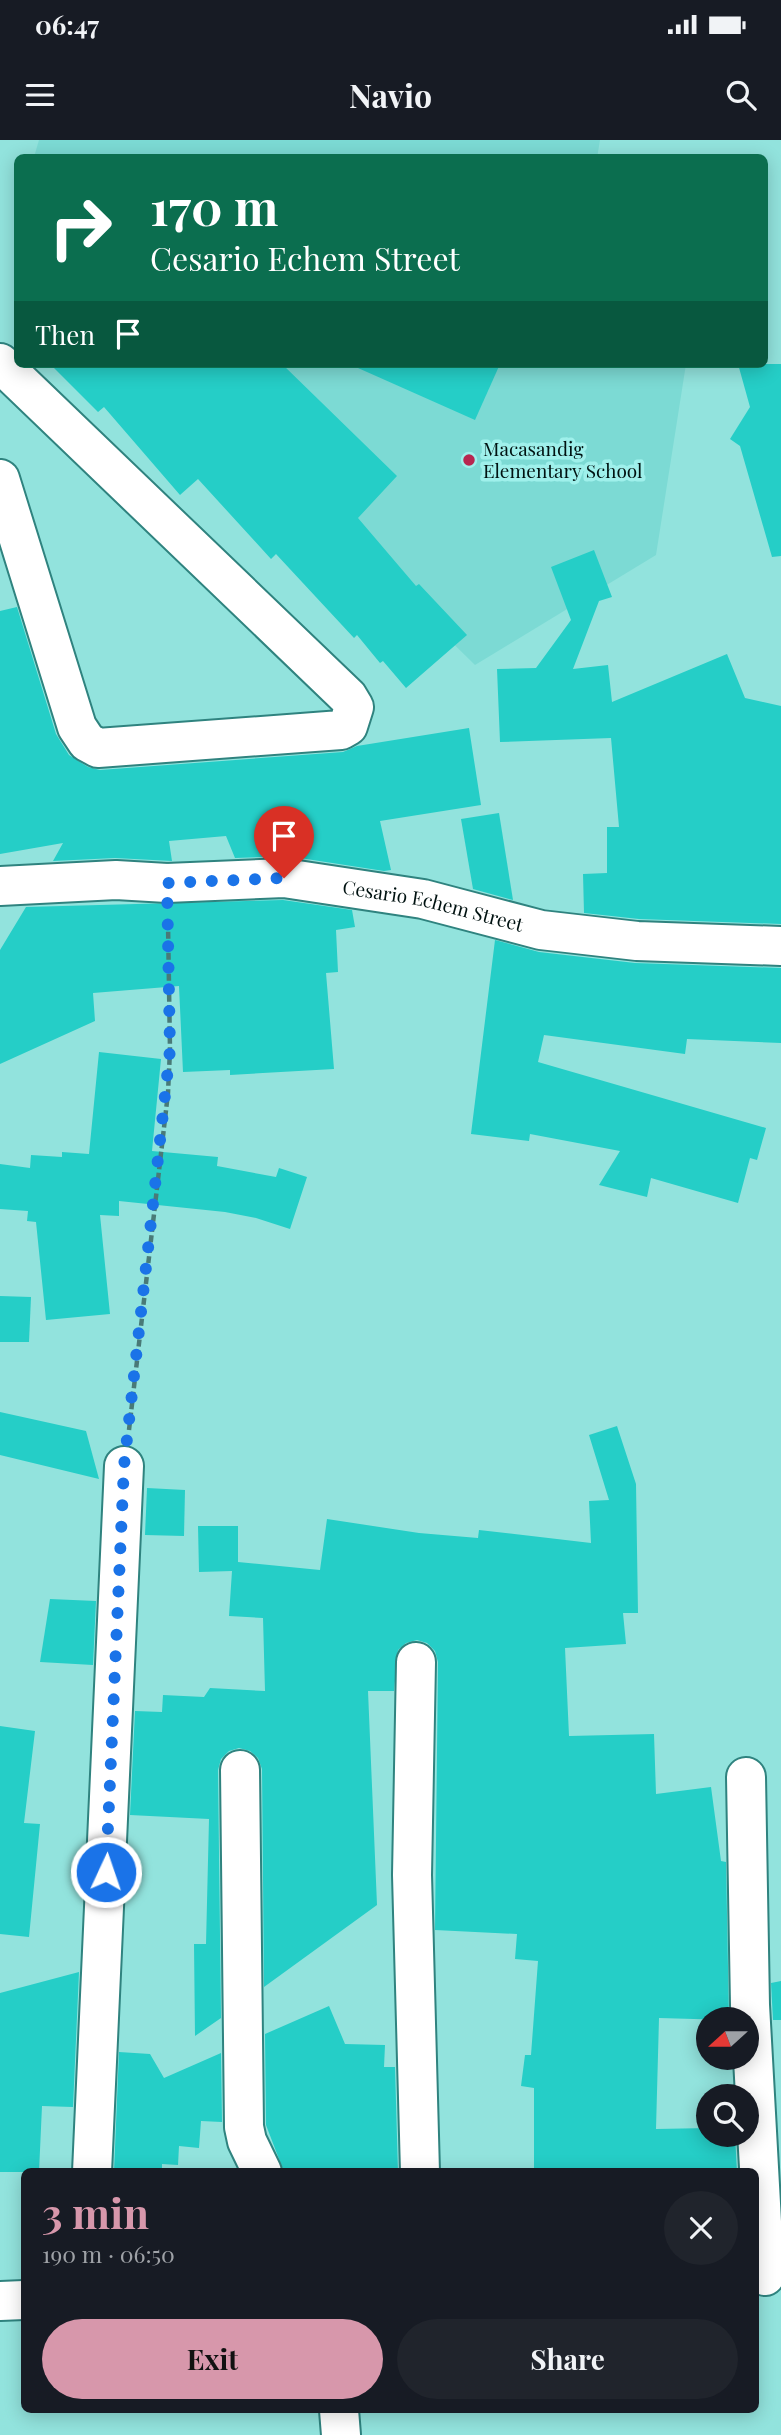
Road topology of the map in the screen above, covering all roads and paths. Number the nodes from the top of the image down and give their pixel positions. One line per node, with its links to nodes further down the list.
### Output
1 (0, 363): 2 (street)
2 (0, 479)
3 (167, 883): 4 (street, Cesario Echem Street); 5 (street, Cesario Echem Street); 6 (path)
4 (0, 886)
5 (781, 946)
6 (124, 1466): 10 (street)
7 (416, 1662): 12 (street)
8 (240, 1770): 11 (street)
9 (746, 1777): 13 (street)
10 (92, 2168)
11 (260, 2168)
12 (420, 2168)
13 (767, 2276)
14 (21, 2300): 15 (street)
15 (0, 2301)
16 (339, 2413): 17 (street)
17 (341, 2435)

